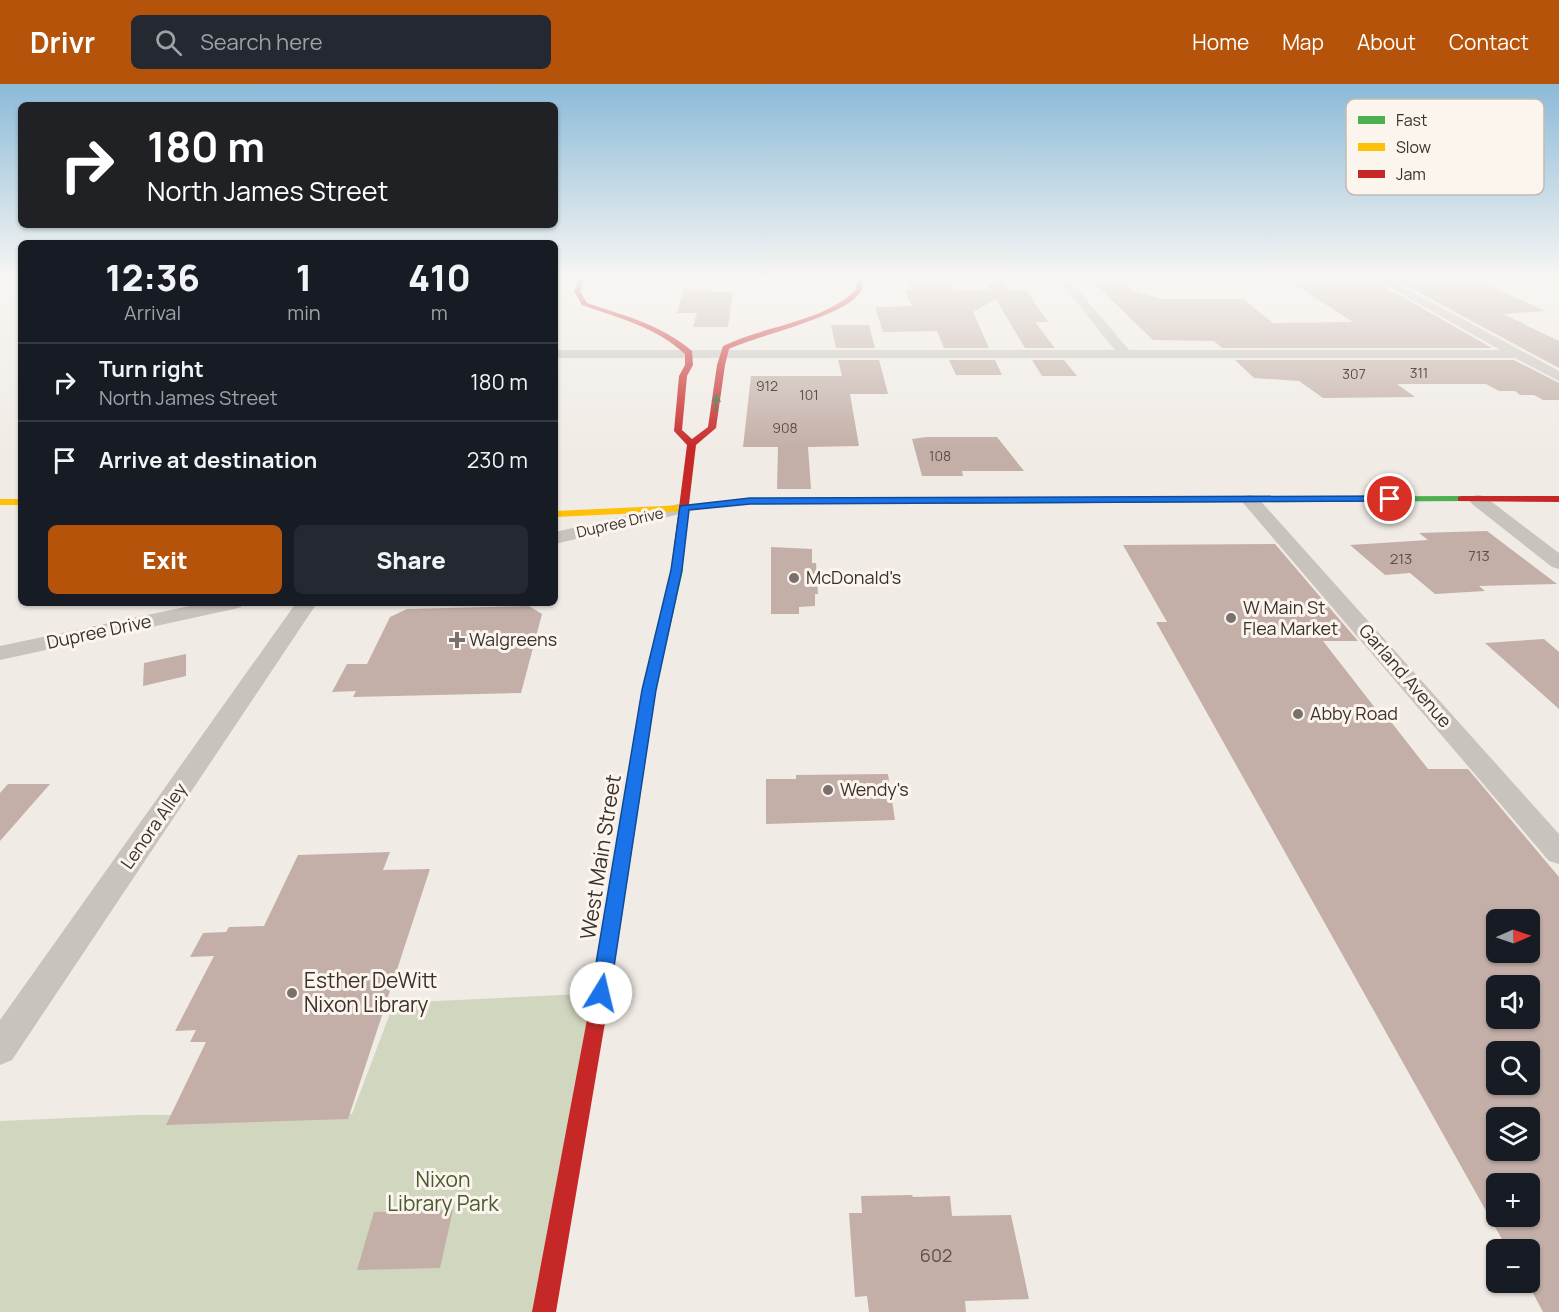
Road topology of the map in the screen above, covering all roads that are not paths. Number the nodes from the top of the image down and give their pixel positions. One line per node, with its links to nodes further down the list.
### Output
1 (665, 334): 5 (main road)
2 (754, 334): 6 (main road)
3 (1109, 334): 8 (street)
4 (1481, 334): 9 (street)
5 (690, 353): 6 (street); 7 (street); 11 (main road)
6 (724, 353): 8 (street); 11 (main road, one-way to 6)
7 (558, 354)
8 (1125, 354): 9 (street)
9 (1517, 354): 10 (street)
10 (1559, 377)
11 (692, 444): 17 (main road, West Main Street)
12 (1559, 499): 14 (main road)
13 (1250, 500): 14 (main road); 17 (main road); 24 (street, Garland Avenue)
14 (1478, 500): 20 (street)
15 (0, 502): 16 (main road)
16 (18, 502)
17 (684, 508): 18 (main road); 19 (street, Dupree Drive); 26 (main road, West Main Street)
18 (558, 514)
19 (558, 537)
20 (1559, 563)
21 (220, 606): 23 (street, Dupree Drive)
22 (305, 606): 25 (street, Lenora Alley)
23 (0, 653)
24 (1559, 853)
25 (0, 1049)
26 (544, 1312)

